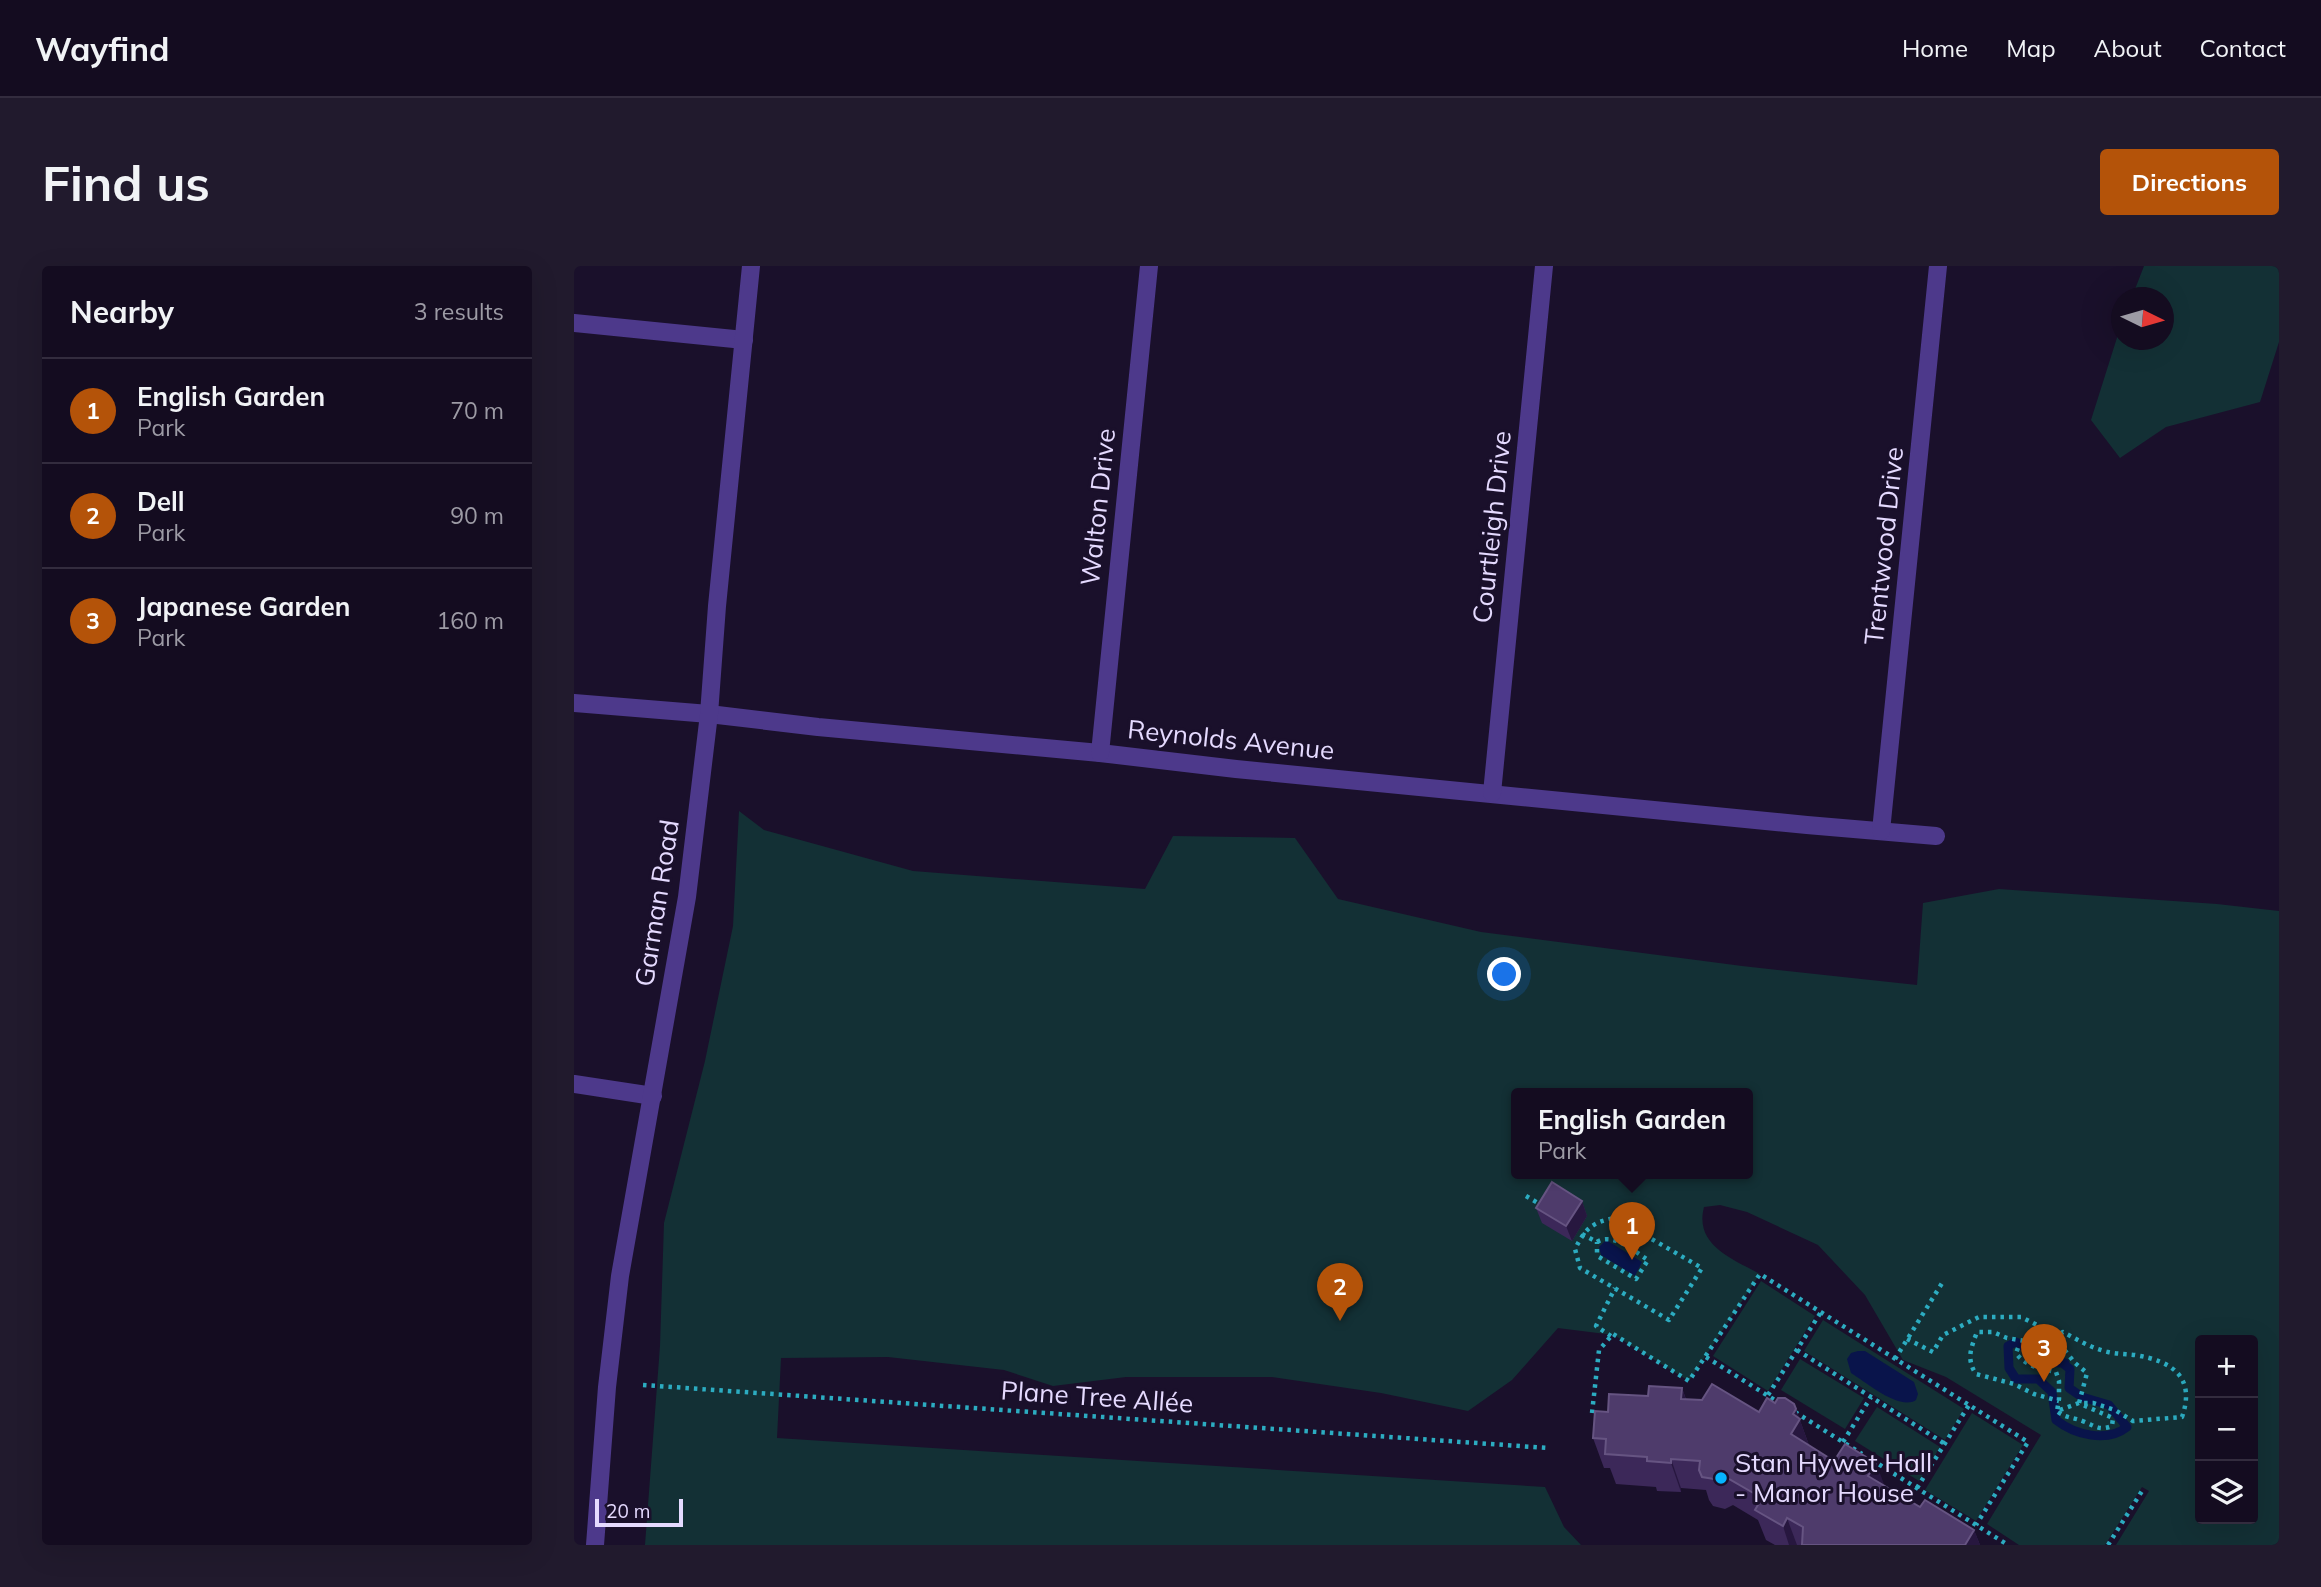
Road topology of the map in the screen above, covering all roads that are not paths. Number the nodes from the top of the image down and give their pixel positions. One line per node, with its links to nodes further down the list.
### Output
1 (751, 266): 6 (street, Garman Road)
2 (1149, 266): 9 (street, Walton Drive)
3 (1544, 266): 10 (street, Courtleigh Drive)
4 (1938, 266): 11 (street, Trentwood Drive)
5 (574, 323): 6 (street)
6 (744, 340): 8 (street, Garman Road)
7 (574, 703): 8 (street, Reynolds Avenue)
8 (709, 714): 9 (street, Reynolds Avenue); 14 (street, Garman Road)
9 (1100, 753): 10 (street, Reynolds Avenue)
10 (1492, 793): 11 (street, Reynolds Avenue)
11 (1881, 831): 12 (street, Reynolds Avenue)
12 (1936, 836)
13 (574, 1084): 14 (street)
14 (653, 1096): 15 (street, Garman Road)
15 (595, 1545)

